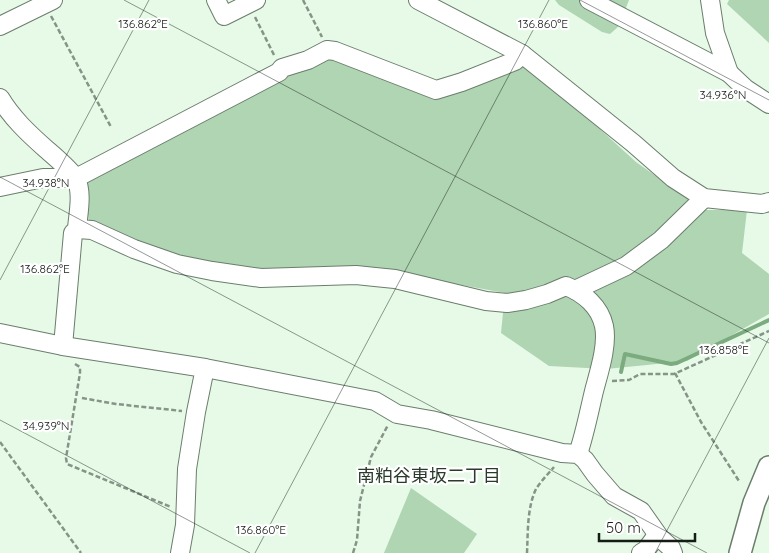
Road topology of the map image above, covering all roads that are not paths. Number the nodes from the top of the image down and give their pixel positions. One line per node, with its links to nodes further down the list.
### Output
1 (216, 0): 6 (street)
2 (418, 0): 8 (street)
3 (589, 0): 9 (street)
4 (710, 0): 9 (street)
5 (49, 2): 7 (street)
6 (252, 2)
7 (0, 26)
8 (522, 54): 12 (street); 14 (street)
9 (729, 72): 11 (street)
10 (0, 98): 12 (street)
11 (769, 104)
12 (76, 178): 13 (street); 16 (street)
13 (0, 187)
14 (704, 198): 15 (street); 17 (street)
15 (769, 202)
16 (77, 229): 17 (street); 19 (street)
17 (575, 290): 21 (street)
18 (0, 333): 19 (street)
19 (65, 354): 20 (street)
20 (205, 368): 21 (street); 24 (street)
21 (570, 454): 23 (street)
22 (769, 467): 27 (main road)
23 (658, 535): 25 (street); 26 (street)
24 (180, 553)
25 (641, 553)
26 (673, 553)
27 (740, 553)

